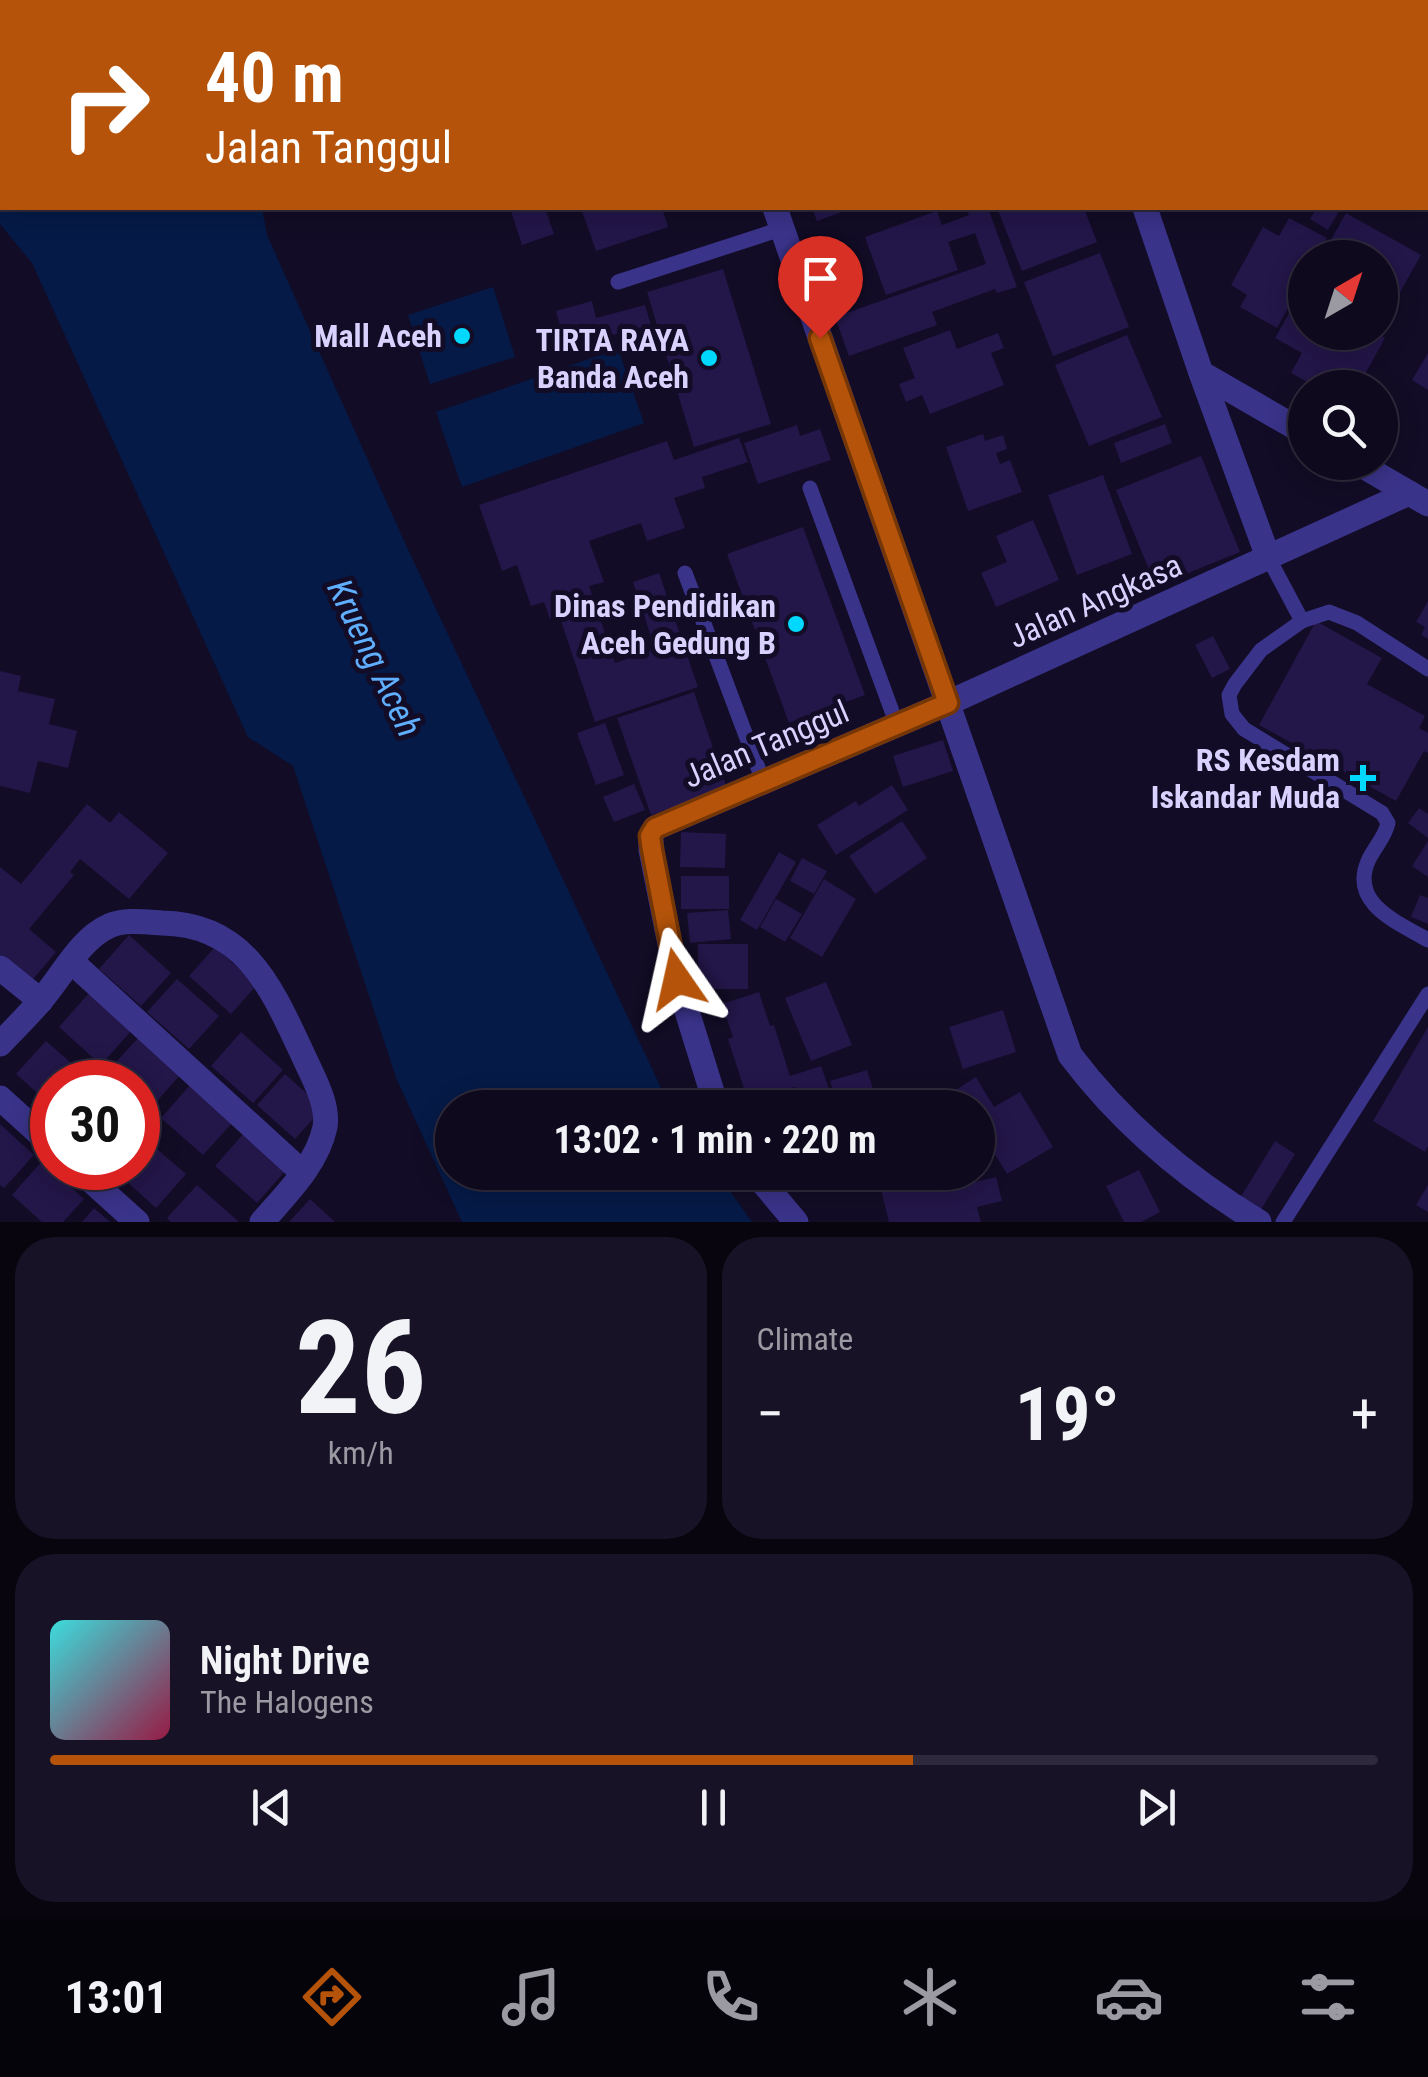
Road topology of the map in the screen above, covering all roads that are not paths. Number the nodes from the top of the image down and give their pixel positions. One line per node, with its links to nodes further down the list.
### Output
1 (1146, 210): 4 (street)
2 (778, 218): 3 (lane); 13 (street)
3 (618, 282)
4 (1201, 373): 5 (street); 9 (street)
5 (1288, 423)
6 (1388, 480): 8 (street)
7 (810, 488): 14 (lane)
8 (1419, 498): 9 (street, Jalan Angkasa)
9 (1268, 557): 11 (lane); 13 (street, Jalan Angkasa)
10 (685, 573): 15 (lane)
11 (1302, 620): 12 (lane); 16 (lane)
12 (1428, 669)
13 (948, 703): 14 (street, Jalan Tanggul); 31 (street)
14 (897, 724): 15 (street, Jalan Tanggul)
15 (763, 781): 22 (street, Jalan Tanggul)
16 (1428, 940)
17 (72, 962): 20 (street); 25 (street); 25 (street)
18 (0, 968): 20 (street)
19 (1428, 994): 32 (lane)
20 (41, 1001): 21 (street)
21 (0, 1044)
22 (711, 1090)
23 (0, 1098): 24 (street)
24 (30, 1126)
25 (303, 1173): 29 (street)
26 (101, 1190): 28 (street)
27 (769, 1190): 30 (street)
28 (137, 1222)
29 (262, 1222)
30 (796, 1222)
31 (1260, 1222)
32 (1283, 1222)

